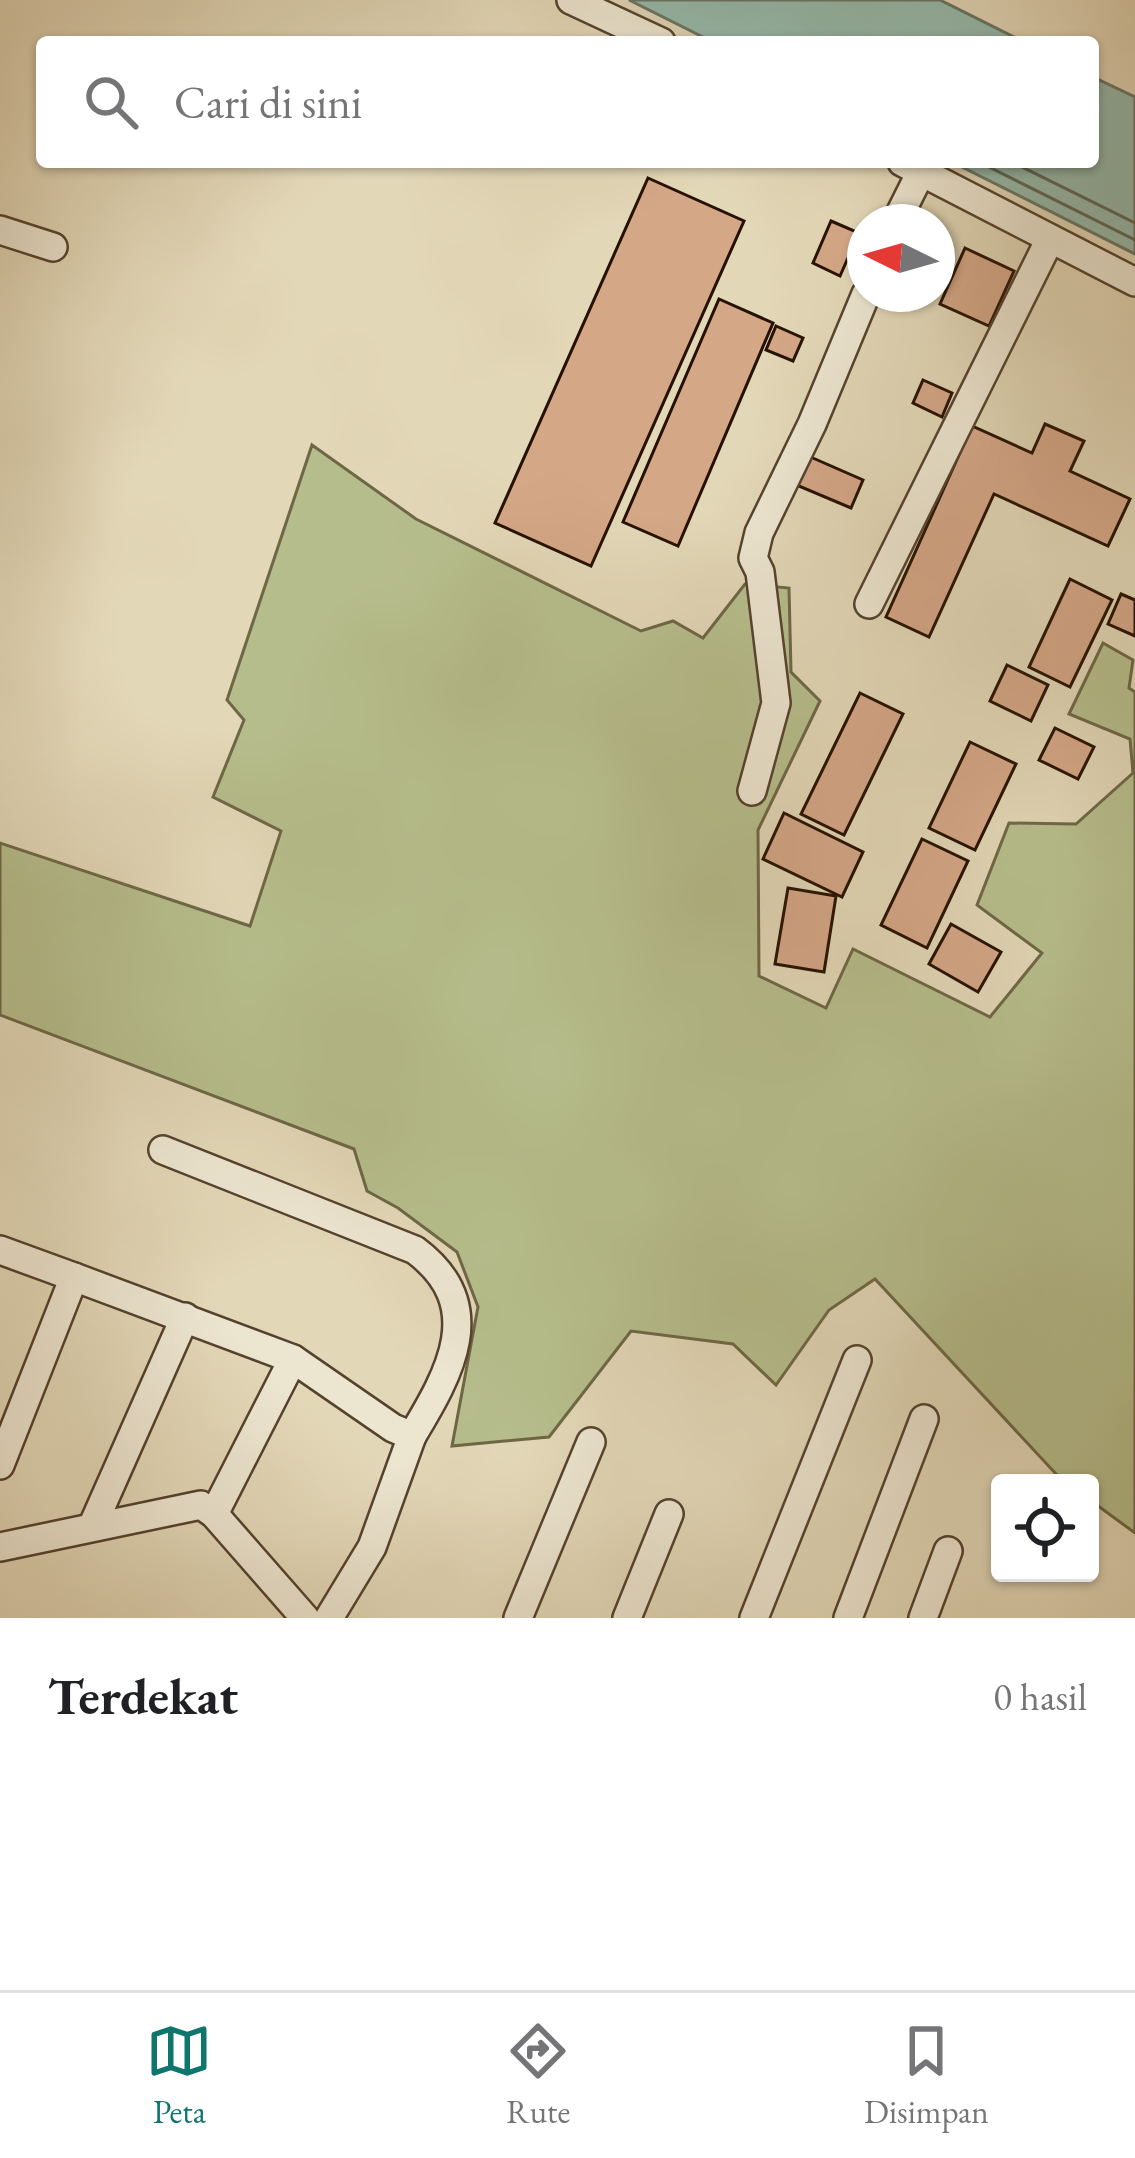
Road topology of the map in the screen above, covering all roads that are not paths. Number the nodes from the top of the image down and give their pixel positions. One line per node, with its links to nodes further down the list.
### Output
1 (571, 0): 2 (street)
2 (649, 36)
3 (911, 168): 5 (street)
4 (913, 168): 7 (street)
5 (901, 204)
6 (0, 230): 8 (street)
7 (1050, 239): 9 (street); 11 (street)
8 (53, 247)
9 (1135, 282)
10 (859, 312): 12 (street)
11 (869, 604)
12 (752, 791)
13 (163, 1150): 20 (street)
14 (0, 1250): 15 (street)
15 (74, 1277): 16 (street); 22 (street)
16 (185, 1317): 17 (street); 25 (street)
17 (293, 1359): 20 (street); 23 (street)
18 (857, 1360): 32 (street)
19 (924, 1419): 33 (street)
20 (412, 1436): 29 (street)
21 (591, 1442): 30 (street)
22 (0, 1466)
23 (214, 1514): 25 (street); 28 (street)
24 (669, 1514): 31 (street)
25 (92, 1527): 26 (street)
26 (0, 1547)
27 (948, 1551): 34 (street)
28 (305, 1618)
29 (329, 1618)
30 (518, 1618)
31 (627, 1618)
32 (754, 1618)
33 (848, 1618)
34 (923, 1618)

